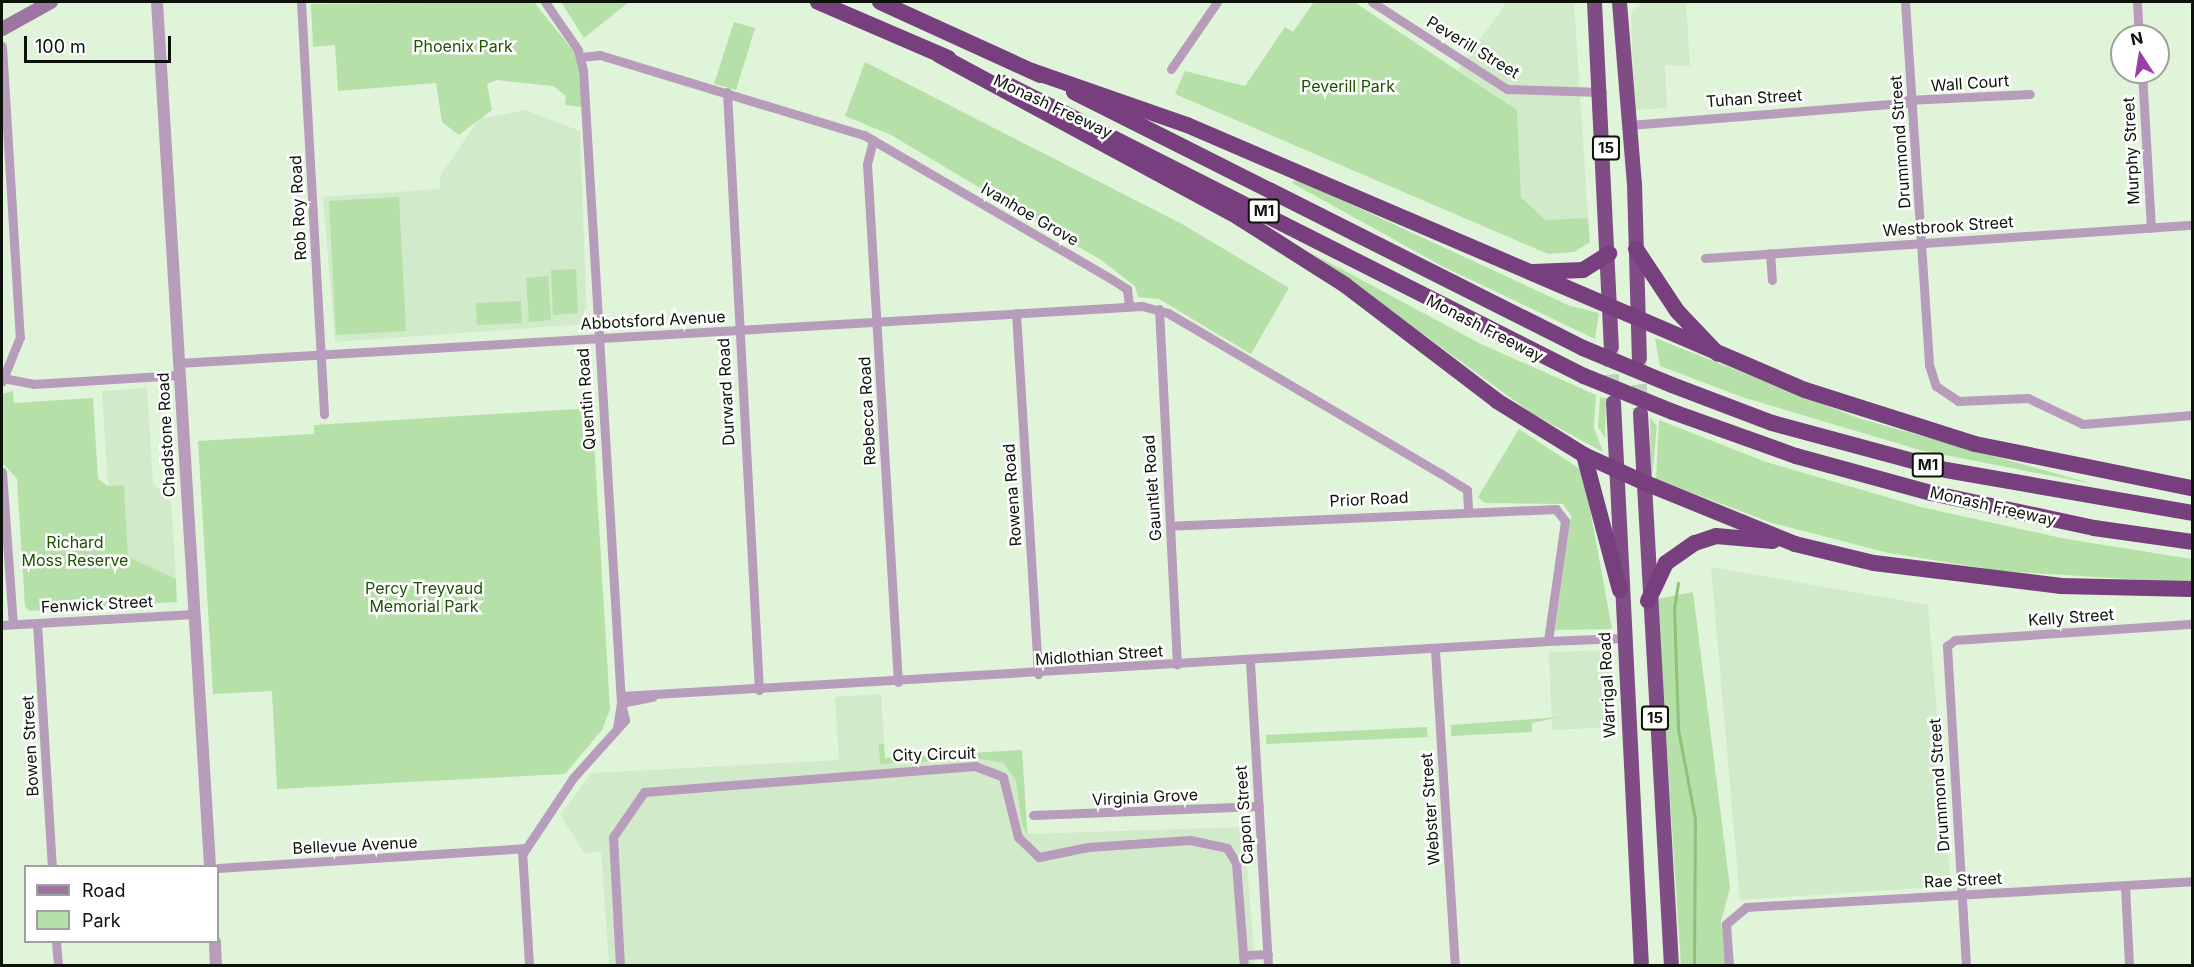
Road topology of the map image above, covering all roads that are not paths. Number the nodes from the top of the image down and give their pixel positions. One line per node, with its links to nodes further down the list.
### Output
1 (51, 2): 14 (main road)
2 (157, 2): 49 (street, Chadstone Road)
3 (301, 2): 46 (street, Rob Roy Road)
4 (545, 2): 17 (street)
5 (818, 2): 16 (highway, Monash Freeway / M1)
6 (880, 2): 19 (highway, Monash Freeway / M1)
7 (1217, 2): 18 (street)
8 (1372, 2): 21 (street, Peverill Street)
9 (1594, 2): 21 (highway, 15)
10 (1619, 2): 25 (highway, 15)
11 (1905, 2): 24 (street, Drummond Street)
12 (2137, 2): 13 (street)
13 (2138, 24)
14 (2, 29)
15 (2, 46): 50 (street)
16 (939, 54): 55 (highway); 63 (highway, Monash Freeway / M1, bridge)
17 (581, 57): 22 (street, Ivanhoe Grove); 44 (street, Quentin Road)
18 (1171, 69)
19 (1032, 71): 34 (highway); 61 (highway, Monash Freeway / M1, bridge)
20 (2143, 84): 28 (street, Murphy Street)
21 (1602, 92): 31 (highway, 15)
22 (728, 93): 26 (street, Ivanhoe Grove); 43 (street, Durward Road)
23 (2030, 93): 24 (street, Wall Court)
24 (1912, 102): 25 (street, Tuhan Street); 29 (street, Drummond Street)
25 (1629, 125): 32 (highway, 15)
26 (873, 140): 37 (street, Ivanhoe Grove); 41 (street, Rebecca Road)
27 (2193, 225): 28 (street, Westbrook Street)
28 (2151, 228): 29 (street, Westbrook Street)
29 (1922, 243): 30 (street, Westbrook Street); 54 (street, Drummond Street)
30 (1770, 253): 33 (street, Westbrook Street); 36 (street)
31 (1609, 254): 34 (highway); 35 (highway, 15)
32 (1636, 257): 35 (highway); 42 (highway, 15); 47 (highway)
33 (1705, 258)
34 (1526, 272): 39 (highway)
35 (1610, 275): 39 (highway, 15)
36 (1772, 280)
37 (1129, 306): 38 (street); 40 (street, Abbotsford Avenue)
38 (1159, 309): 60 (street); 62 (street, Gauntlet Road)
39 (1610, 309): 42 (highway); 45 (highway, 15)
40 (1016, 313): 41 (street, Abbotsford Avenue); 79 (street, Rowena Road)
41 (877, 321): 43 (street, Abbotsford Avenue); 80 (street, Rebecca Road)
42 (1638, 321): 47 (highway); 48 (highway, 15)
43 (738, 330): 44 (street, Abbotsford Avenue); 81 (street, Durward Road)
44 (597, 338): 46 (street, Abbotsford Avenue); 82 (street, Quentin Road)
45 (1611, 346)
46 (321, 354): 49 (street, Abbotsford Avenue); 53 (street, Rob Roy Road)
47 (1718, 354): 59 (highway)
48 (1639, 358)
49 (179, 369): 50 (street, Abbotsford Avenue); 68 (street, Chadstone Road)
50 (2, 380)
51 (1612, 402): 56 (highway, Warrigal Road / 15)
52 (1640, 413): 58 (highway, 15)
53 (324, 414)
54 (2193, 415)
55 (1584, 455): 56 (highway); 66 (highway)
56 (1615, 470): 58 (highway); 66 (highway, Warrigal Road / 15)
57 (2, 472): 70 (street)
58 (1643, 482): 64 (highway); 67 (highway, 15)
59 (2193, 488)
60 (1468, 509): 62 (street, Prior Road); 74 (street, Prior Road)
61 (2193, 513)
62 (1170, 526): 78 (street, Gauntlet Road)
63 (2193, 542)
64 (1795, 543): 65 (highway); 67 (highway)
65 (2193, 589)
66 (1620, 590): 73 (highway, Warrigal Road / 15)
67 (1648, 601): 104 (highway, 15)
68 (194, 614): 69 (street, Fenwick Street); 87 (street, Chadstone Road)
69 (37, 623): 70 (street, Fenwick Street); 86 (street, Bowen Street)
70 (14, 624): 72 (street, Fenwick Street)
71 (2193, 624): 75 (street, Kelly Street)
72 (2, 625)
73 (1623, 638): 74 (street, Midlothian Street); 103 (highway, Warrigal Road / 15)
74 (1548, 641): 76 (street, Midlothian Street)
75 (1951, 641): 91 (street, Drummond Street)
76 (1435, 650): 77 (street, Midlothian Street); 102 (street, Webster Street)
77 (1250, 662): 78 (street, Midlothian Street); 83 (street, Capon Street)
78 (1177, 665): 79 (street, Midlothian Street)
79 (1038, 674): 80 (street, Midlothian Street)
80 (898, 682): 81 (street, Midlothian Street)
81 (759, 690): 82 (street, Midlothian Street)
82 (621, 700): 85 (street, Quentin Road)
83 (1259, 806): 84 (street, Virginia Grove); 94 (street, Capon Street)
84 (1033, 814)
85 (523, 850): 88 (street, Bellevue Avenue); 98 (street)
86 (52, 865)
87 (210, 865)
88 (219, 868)
89 (2193, 881): 90 (street, Rae Street)
90 (2125, 886): 91 (street, Rae Street); 107 (street)
91 (1961, 895): 105 (street, Rae Street); 106 (street, Drummond Street)
92 (56, 943): 96 (street)
93 (214, 943): 97 (street)
94 (1268, 954): 95 (street); 101 (street, Capon Street)
95 (1243, 955): 99 (street, City Circuit); 100 (street, City Circuit)
96 (58, 966)
97 (216, 966)
98 (529, 966)
99 (620, 966)
100 (1244, 966)
101 (1269, 966)
102 (1455, 966)
103 (1641, 966)
104 (1671, 966)
105 (1729, 966)
106 (1966, 966)
107 (2129, 966)

